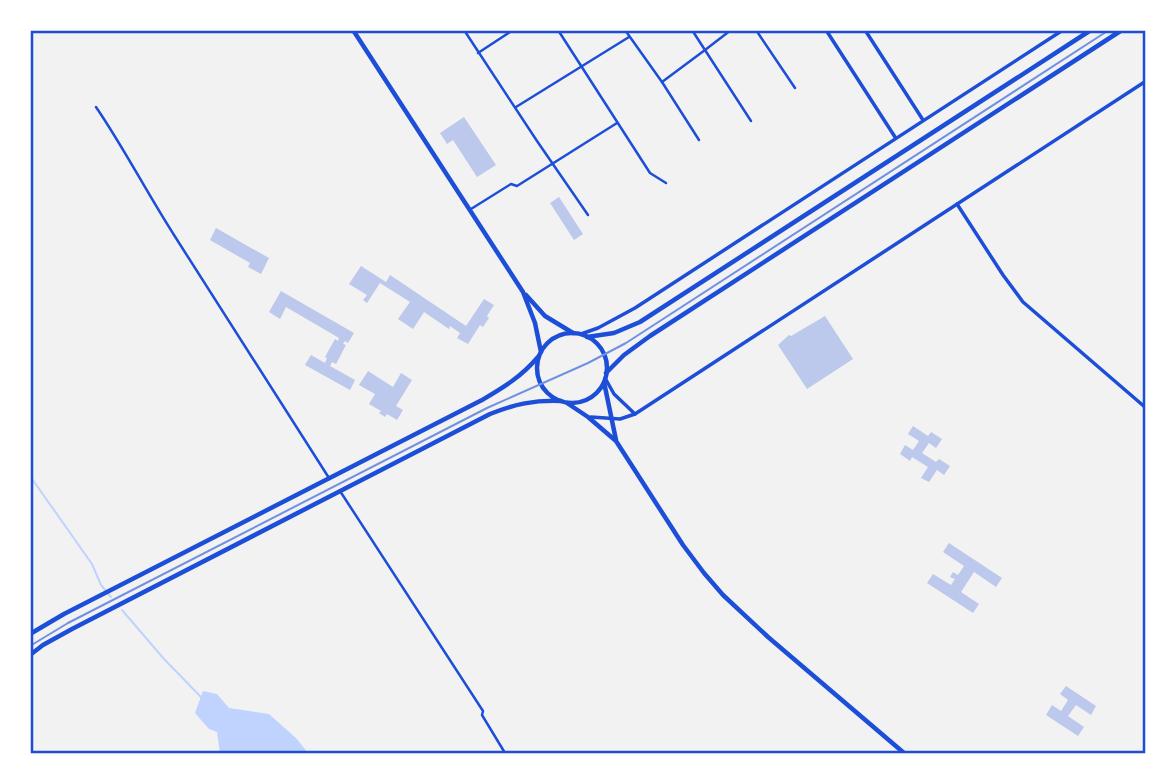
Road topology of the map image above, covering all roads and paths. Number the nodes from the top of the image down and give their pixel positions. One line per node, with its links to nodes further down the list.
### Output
1 (353, 30): 31 (main road)
2 (464, 30): 16 (street)
3 (513, 30): 16 (street)
4 (558, 30): 17 (street)
5 (625, 30): 14 (street)
6 (692, 30): 15 (street)
7 (731, 30): 15 (street)
8 (756, 30): 20 (street)
9 (826, 30): 26 (street)
10 (865, 30): 23 (street)
11 (1063, 30): 23 (street)
12 (1091, 30): 35 (main road)
13 (1122, 30): 37 (main road)
14 (629, 37): 17 (street); 19 (street)
15 (705, 51): 19 (street); 24 (street)
16 (478, 53): 22 (street)
17 (581, 67): 22 (street); 25 (street)
18 (1146, 81): 30 (street)
19 (662, 82): 27 (street)
20 (795, 88)
21 (96, 107): 44 (street)
22 (515, 107): 28 (street)
23 (923, 120): 26 (street)
24 (751, 121)
25 (617, 123): 28 (street); 29 (street)
26 (896, 137): 35 (street)
27 (699, 140)
28 (553, 164): 31 (street); 32 (street)
29 (666, 183)
30 (957, 204): 39 (street); 40 (street)
31 (470, 209): 33 (main road)
32 (588, 215)
33 (523, 292): 34 (main road); 36 (main road)
34 (573, 333): 35 (main road); 36 (main road)
35 (584, 335): 37 (main road)
36 (540, 355): 38 (main road); 44 (main road)
37 (605, 378): 38 (main road); 40 (street); 42 (main road)
38 (564, 402): 41 (main road); 45 (main road)
39 (1146, 408)
40 (635, 414): 42 (street)
41 (588, 417): 42 (street); 43 (main road)
42 (611, 419): 43 (main road)
43 (617, 441): 49 (main road)
44 (329, 478): 46 (main road)
45 (340, 491): 47 (main road); 48 (street)
46 (30, 634)
47 (30, 655)
48 (505, 753)
49 (904, 753)

